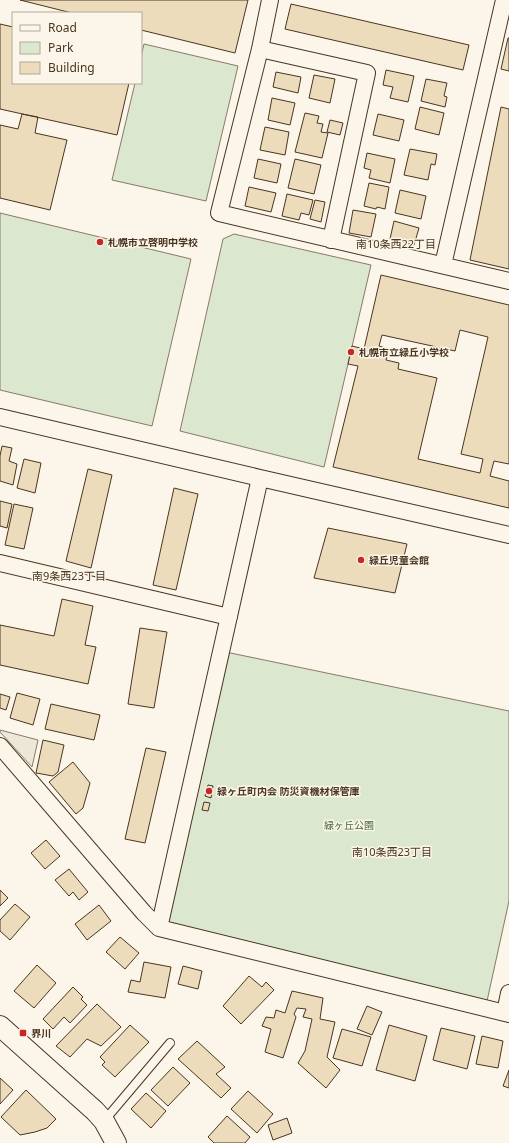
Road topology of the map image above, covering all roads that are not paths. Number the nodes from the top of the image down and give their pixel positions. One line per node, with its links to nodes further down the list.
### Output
1 (270, 0): 3 (street)
2 (504, 0): 5 (street)
3 (260, 49): 4 (street); 4 (street)
4 (331, 240): 5 (street)
5 (442, 265): 6 (street)
6 (509, 281)
7 (0, 417): 8 (street)
8 (260, 478): 9 (street); 11 (street)
9 (509, 535)
10 (0, 564): 11 (street)
11 (229, 617): 13 (street)
12 (0, 746): 13 (street)
13 (159, 928): 15 (street)
14 (509, 993): 15 (street)
15 (507, 1013)
16 (0, 1026): 18 (street)
17 (170, 1043): 18 (lane)
18 (104, 1122): 19 (street)
19 (116, 1143)

